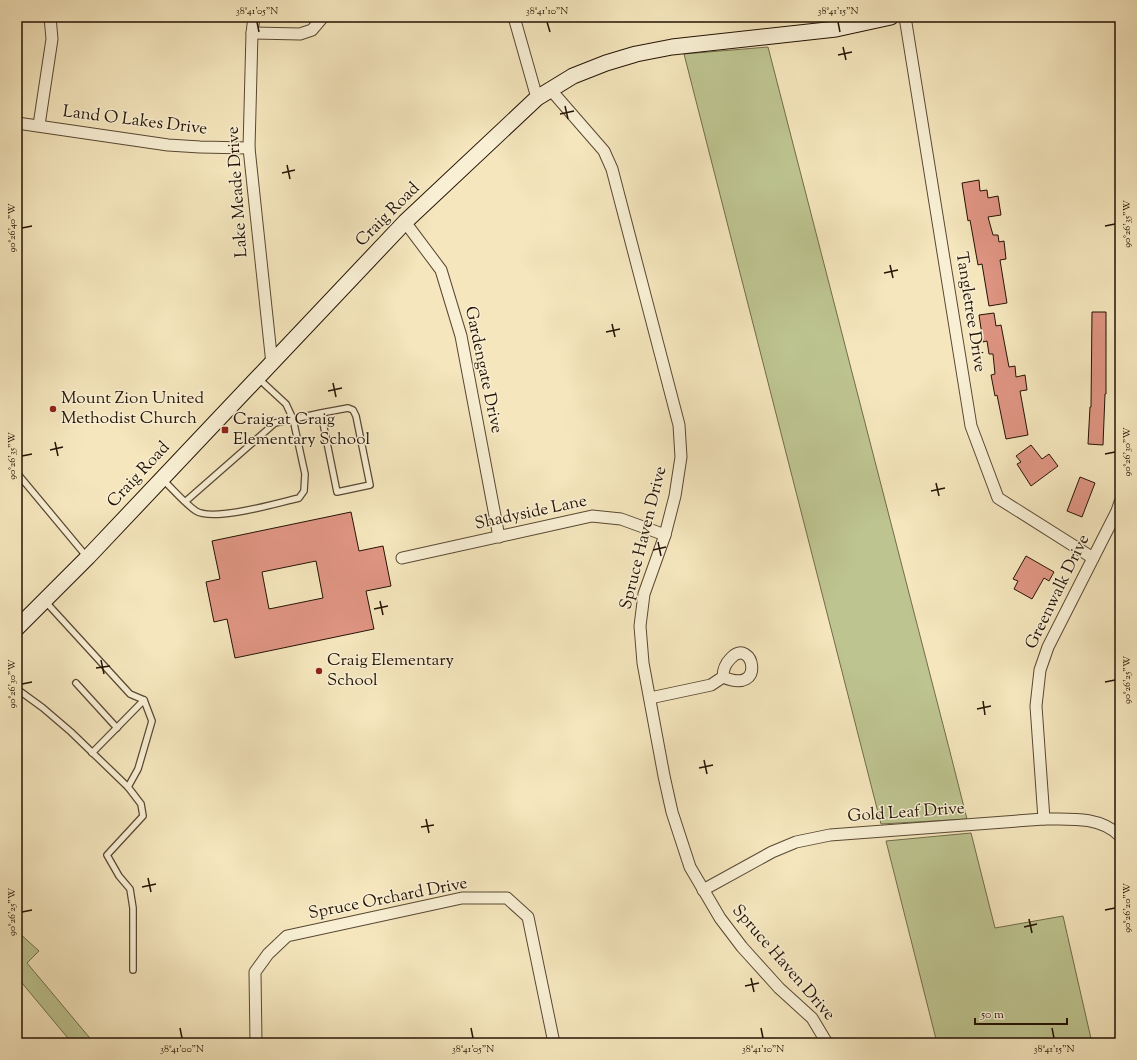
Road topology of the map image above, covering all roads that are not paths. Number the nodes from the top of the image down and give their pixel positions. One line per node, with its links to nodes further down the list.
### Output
1 (50, 17): 11 (street)
2 (254, 17): 7 (street, Lake Meade Drive)
3 (323, 17): 7 (street)
4 (514, 17): 9 (street)
5 (891, 17): 8 (main road, Craig Road)
6 (905, 17): 26 (street, Tangletree Drive)
7 (252, 33): 12 (street, Lake Meade Drive)
8 (550, 89): 9 (main road, Craig Road); 22 (street, Spruce Haven Drive)
9 (536, 98): 13 (main road, Craig Road)
10 (17, 122): 11 (street, Land O Lakes Drive)
11 (38, 125): 12 (street, Land O Lakes Drive)
12 (249, 148): 14 (street, Lake Meade Drive)
13 (405, 222): 14 (main road, Craig Road); 23 (street, Gardengate Drive)
14 (272, 364): 15 (main road, Craig Road)
15 (257, 378): 17 (lane); 19 (main road, Craig Road)
16 (321, 413): 16 (lane); 17 (lane)
17 (293, 419): 20 (lane); 20 (lane)
18 (17, 473): 24 (lane)
19 (162, 479): 20 (lane); 24 (main road, Craig Road)
20 (186, 501)
21 (1120, 502): 26 (street, Greenwalk Drive)
22 (665, 535): 23 (street, Shadyside Lane); 32 (street, Spruce Haven Drive)
23 (499, 537): 25 (street, Shadyside Lane)
24 (88, 557): 27 (main road, Craig Road)
25 (402, 558)
26 (1093, 558): 37 (street, Greenwalk Drive)
27 (44, 600): 28 (main road, Craig Road); 33 (lane)
28 (18, 626)
29 (723, 677): 32 (street)
30 (76, 683): 34 (lane)
31 (17, 688): 35 (lane)
32 (650, 698): 39 (street, Spruce Haven Drive)
33 (144, 700): 34 (lane); 36 (lane)
34 (117, 728): 35 (lane)
35 (92, 753): 36 (lane)
36 (128, 787): 40 (lane)
37 (1044, 819): 38 (street, Gold Leaf Drive); 39 (street, Gold Leaf Drive)
38 (1120, 836)
39 (703, 890): 43 (street, Spruce Haven Drive)
40 (133, 970)
41 (256, 1043): 42 (street, Spruce Orchard Drive)
42 (554, 1043)
43 (827, 1043)

